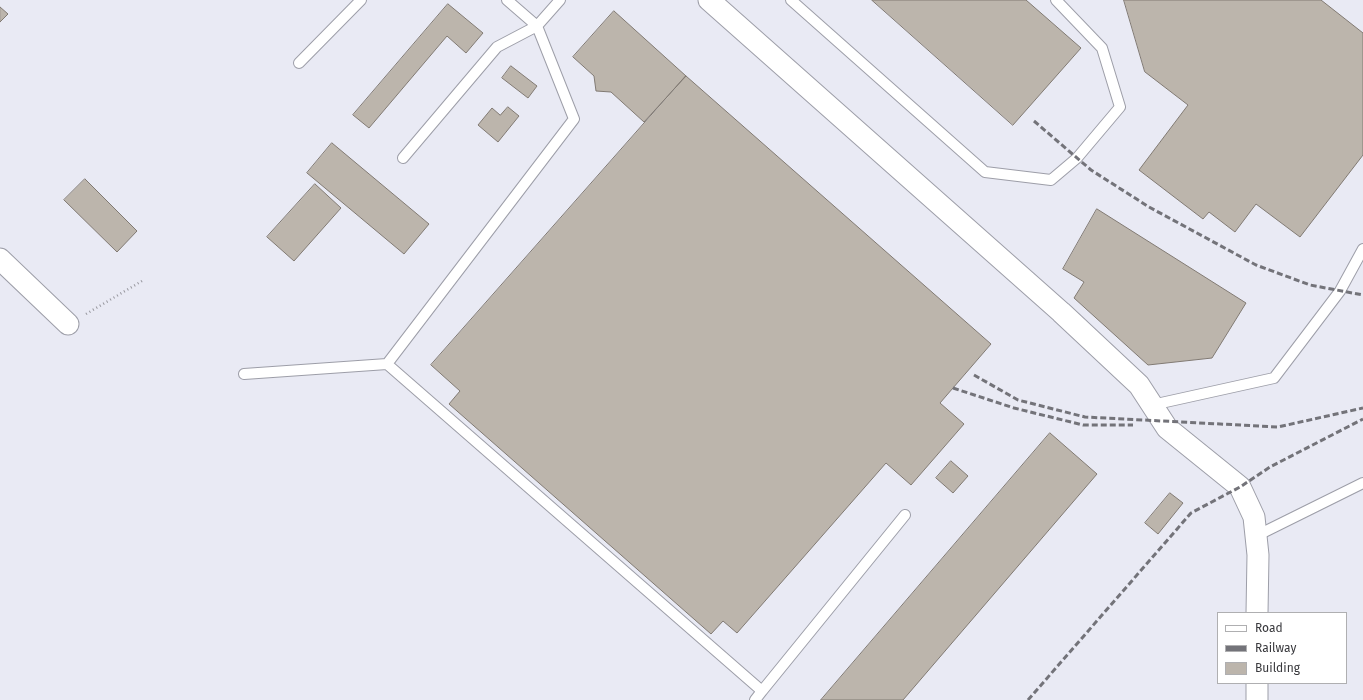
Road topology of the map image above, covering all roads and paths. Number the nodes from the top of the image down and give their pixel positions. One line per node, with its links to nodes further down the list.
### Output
1 (361, 0): 8 (lane)
2 (507, 0): 7 (lane)
3 (560, 0): 7 (lane)
4 (709, 0): 16 (street)
5 (791, 0): 6 (lane)
6 (1056, 0)
7 (537, 26): 9 (lane); 14 (lane)
8 (299, 63)
9 (403, 158)
10 (1363, 249): 16 (lane)
11 (0, 259): 13 (street)
12 (142, 281): 13 (path)
13 (68, 324)
14 (387, 364): 15 (lane); 22 (lane)
15 (244, 374)
16 (1152, 405): 19 (street)
17 (1363, 482): 19 (lane)
18 (905, 515): 22 (lane)
19 (1256, 536): 20 (street)
20 (1257, 612)
21 (1257, 684): 24 (street)
22 (762, 691): 23 (lane)
23 (755, 700)
24 (1257, 700)

